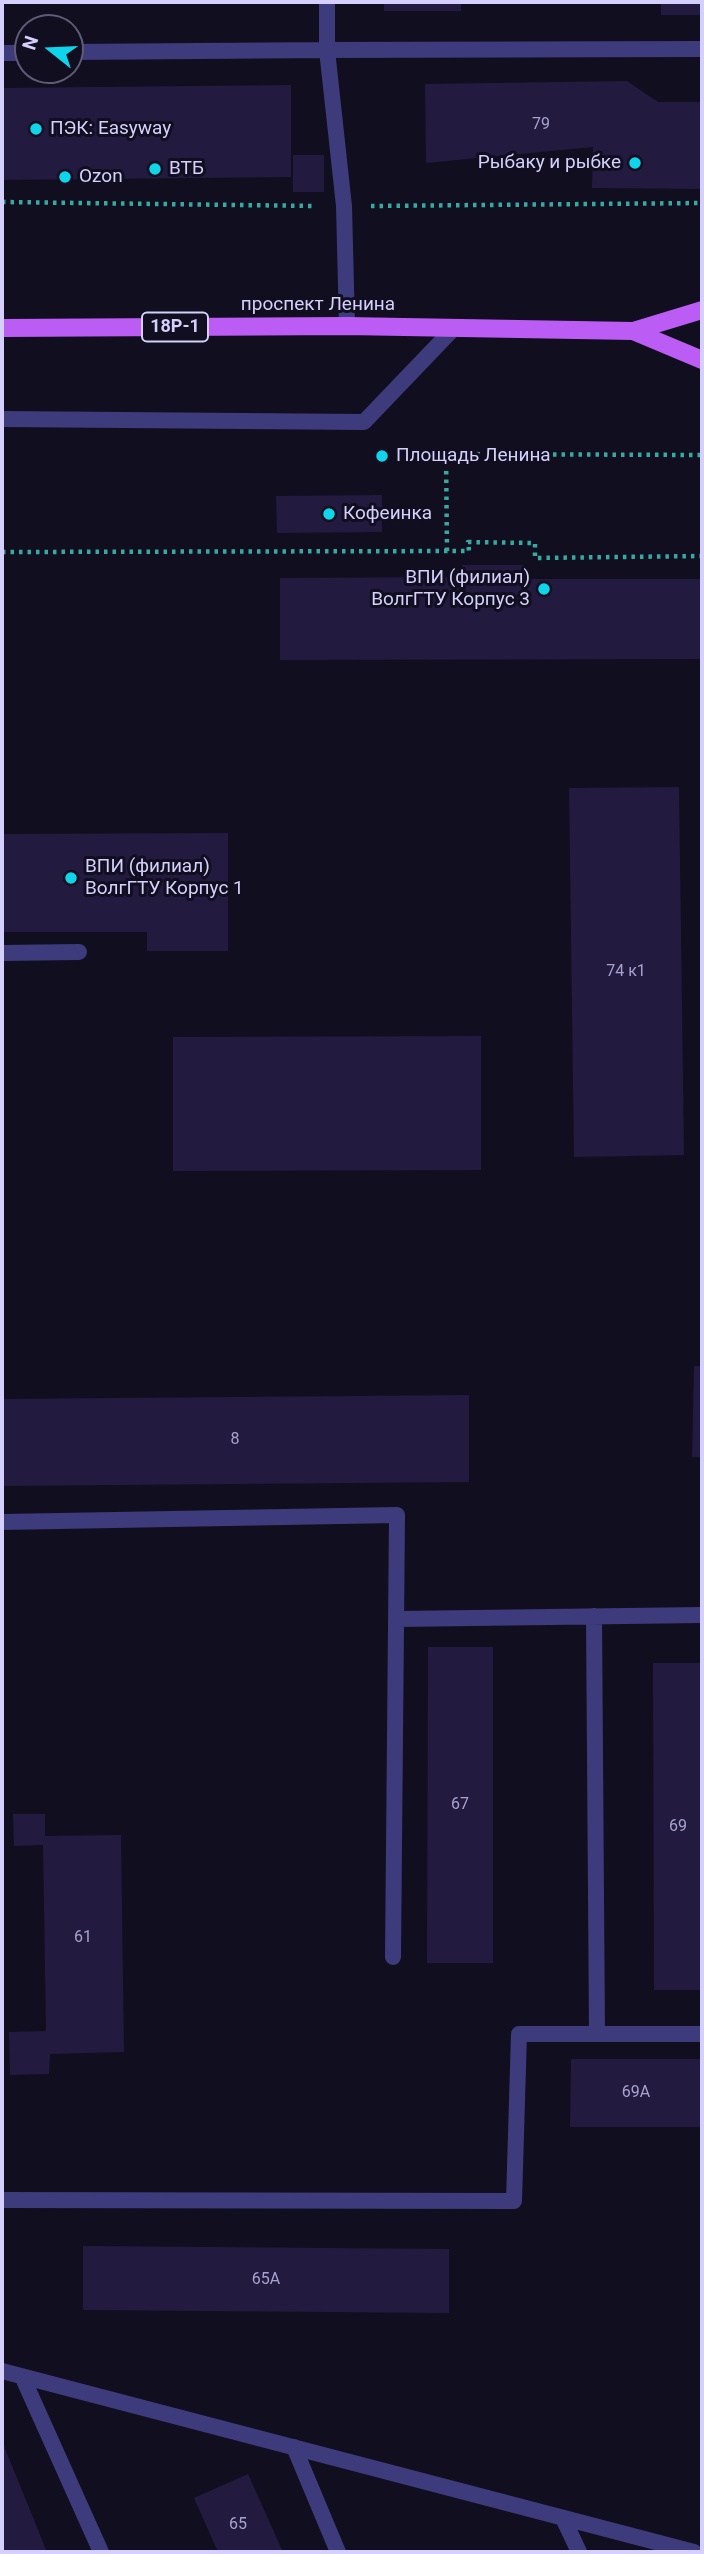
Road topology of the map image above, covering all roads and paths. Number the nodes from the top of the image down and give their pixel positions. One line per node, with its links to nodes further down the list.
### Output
1 (327, 2): 3 (lane)
2 (702, 49): 3 (lane)
3 (327, 50): 4 (lane); 6 (lane)
4 (84, 52)
5 (702, 310): 9 (main road, проспект Ленина / 18Р-1)
6 (347, 326): 7 (main road, проспект Ленина / 18Р-1); 8 (main road, проспект Ленина / 18Р-1)
7 (455, 327): 9 (main road, проспект Ленина / 18Р-1); 11 (lane)
8 (2, 328)
9 (633, 331): 10 (main road, проспект Ленина / 18Р-1)
10 (702, 360)
11 (2, 419)
12 (702, 456): 13 (path)
13 (447, 551): 14 (path); 15 (path)
14 (2, 552)
15 (702, 556)
16 (79, 952): 17 (lane)
17 (2, 953)
18 (2, 1522): 21 (lane)
19 (702, 1615): 20 (lane)
20 (594, 1616): 21 (lane); 23 (lane)
21 (397, 1619): 22 (lane)
22 (393, 1957)
23 (597, 2034): 24 (lane); 25 (lane)
24 (702, 2034)
25 (2, 2200)
26 (2, 2371): 27 (lane)
27 (22, 2376): 28 (lane); 30 (lane)
28 (294, 2447): 29 (lane); 31 (lane)
29 (563, 2518): 32 (lane); 33 (lane)
30 (101, 2552)
31 (338, 2552)
32 (579, 2552)
33 (694, 2552)

